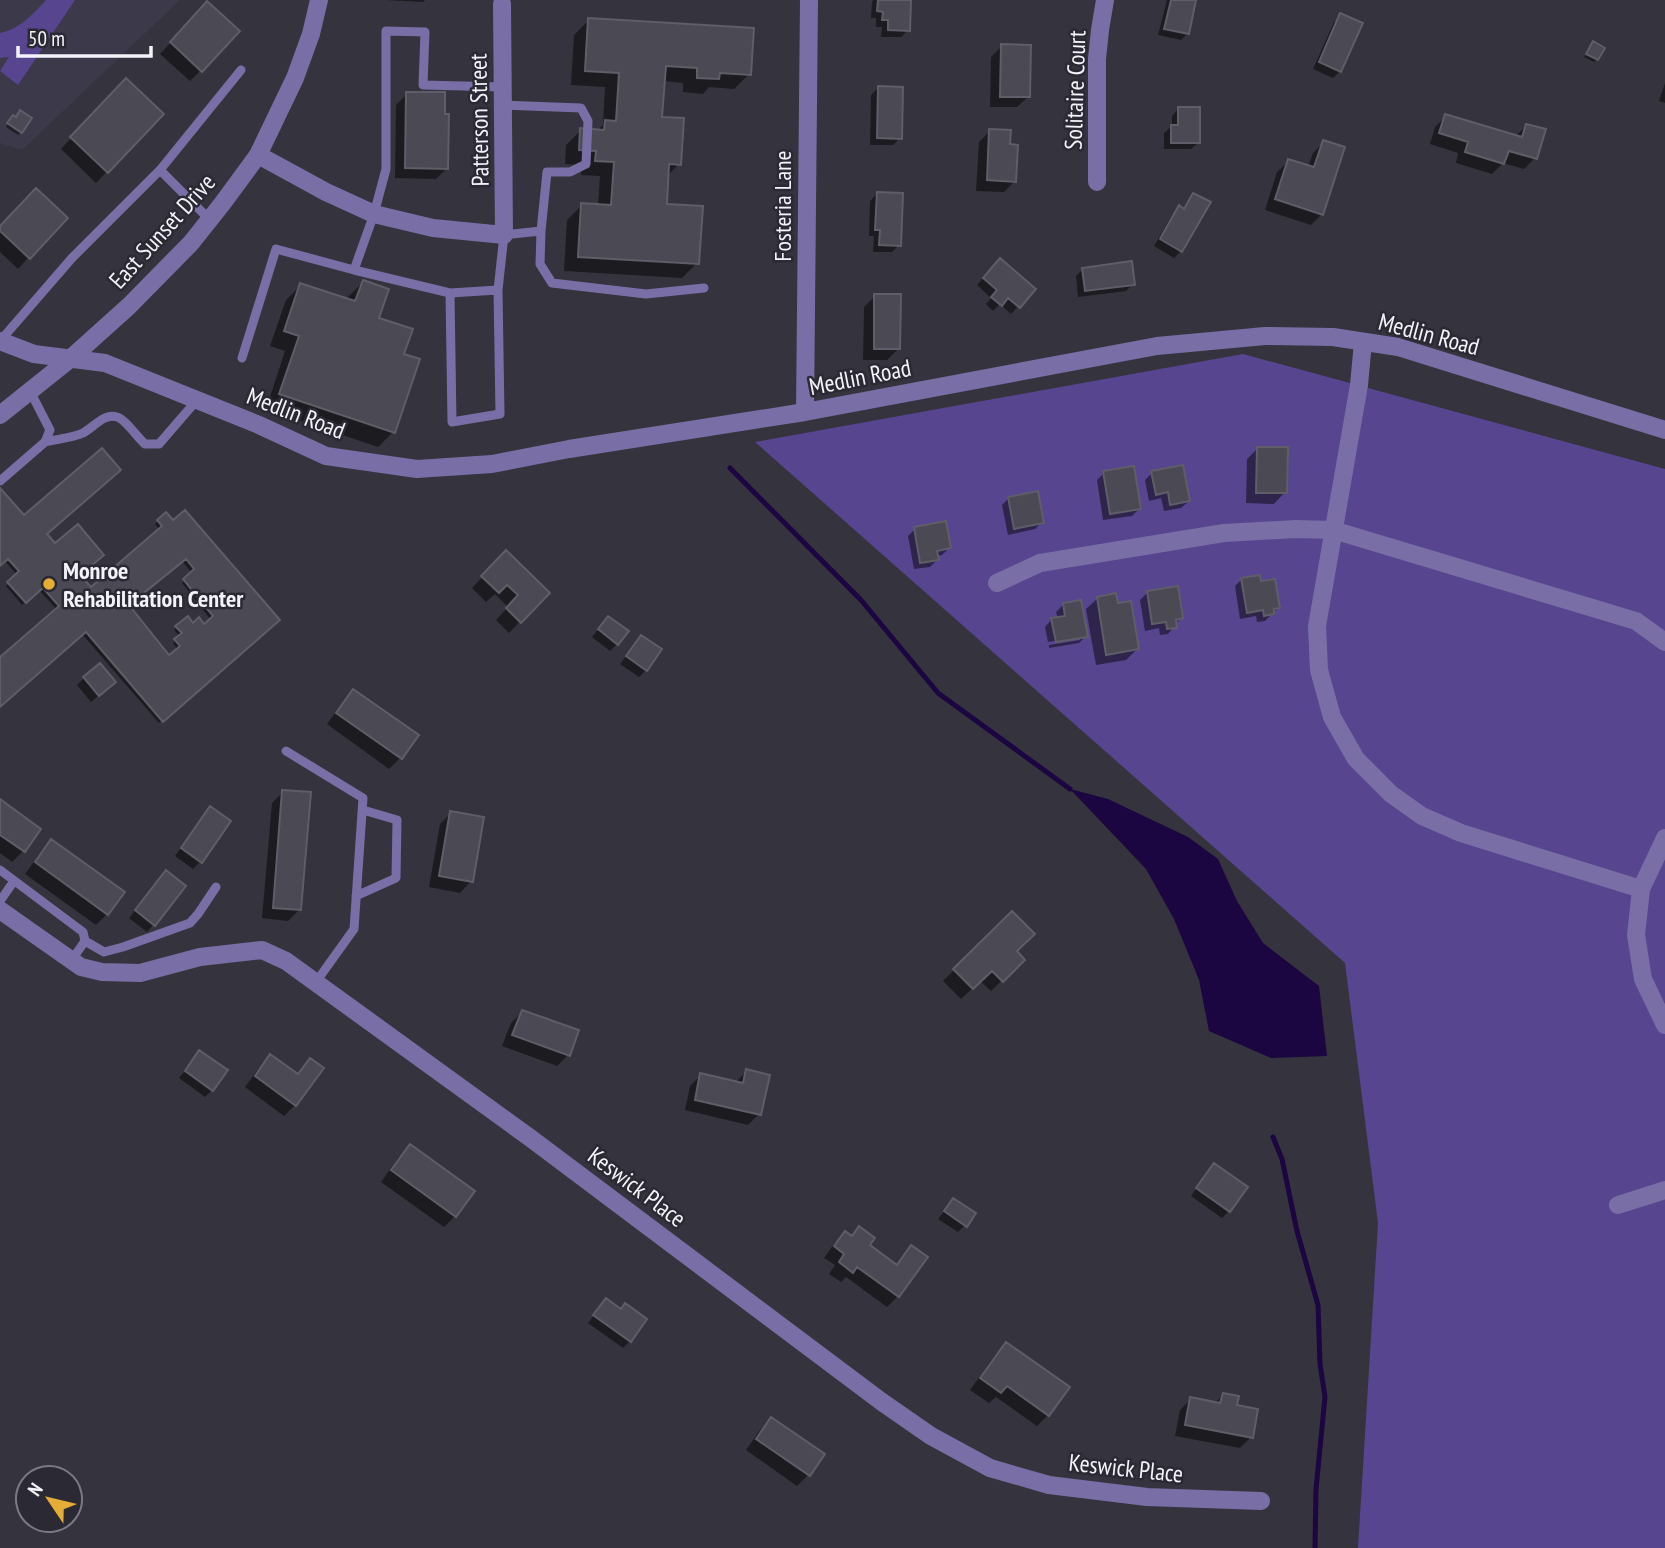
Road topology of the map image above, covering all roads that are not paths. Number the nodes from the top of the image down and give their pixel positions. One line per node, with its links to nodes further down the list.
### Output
1 (319, 0): 7 (street, East Sunset Drive)
2 (808, 0): 25 (street, Fosteria Lane)
3 (1105, 0): 9 (street, Solitaire Court)
4 (503, 2): 6 (street, Patterson Street)
5 (241, 70): 8 (lane)
6 (503, 96): 10 (lane); 12 (lane); 13 (street, Patterson Street)
7 (258, 155): 10 (street); 11 (street, East Sunset Drive)
8 (160, 170): 11 (lane); 18 (lane)
9 (1097, 182)
10 (374, 214): 13 (street); 14 (lane)
11 (210, 220): 21 (street, East Sunset Drive)
12 (541, 231): 13 (lane); 15 (lane)
13 (504, 235): 16 (lane)
14 (354, 270): 17 (lane); 20 (lane)
15 (704, 288)
16 (498, 290): 17 (lane); 17 (lane)
17 (450, 293)
18 (0, 341): 21 (street, Medlin Road)
19 (1363, 342): 25 (street, Medlin Road); 26 (street, Medlin Road); 29 (street)
20 (242, 358)
21 (70, 359): 22 (street, East Sunset Drive); 23 (street, Medlin Road)
22 (30, 391): 24 (street, East Sunset Drive); 27 (lane)
23 (197, 400): 25 (street, Medlin Road); 27 (lane)
24 (2, 409)
25 (805, 412)
26 (1665, 430)
27 (45, 442): 28 (lane)
28 (0, 481)
29 (1333, 530): 30 (street); 31 (street); 38 (street)
30 (997, 583)
31 (1665, 642)
32 (286, 751): 33 (lane)
33 (363, 810): 39 (lane); 39 (lane)
34 (1665, 838): 38 (street)
35 (0, 870): 36 (lane)
36 (14, 881): 40 (lane); 42 (lane)
37 (216, 887): 42 (lane)
38 (1641, 889): 45 (street)
39 (356, 895): 44 (lane)
40 (0, 901)
41 (0, 910): 43 (street, Keswick Place)
42 (85, 941): 43 (lane)
43 (71, 961): 44 (street, Keswick Place)
44 (316, 982): 48 (street, Keswick Place)
45 (1665, 1025)
46 (1665, 1190): 47 (street)
47 (1618, 1205)
48 (1261, 1502)

